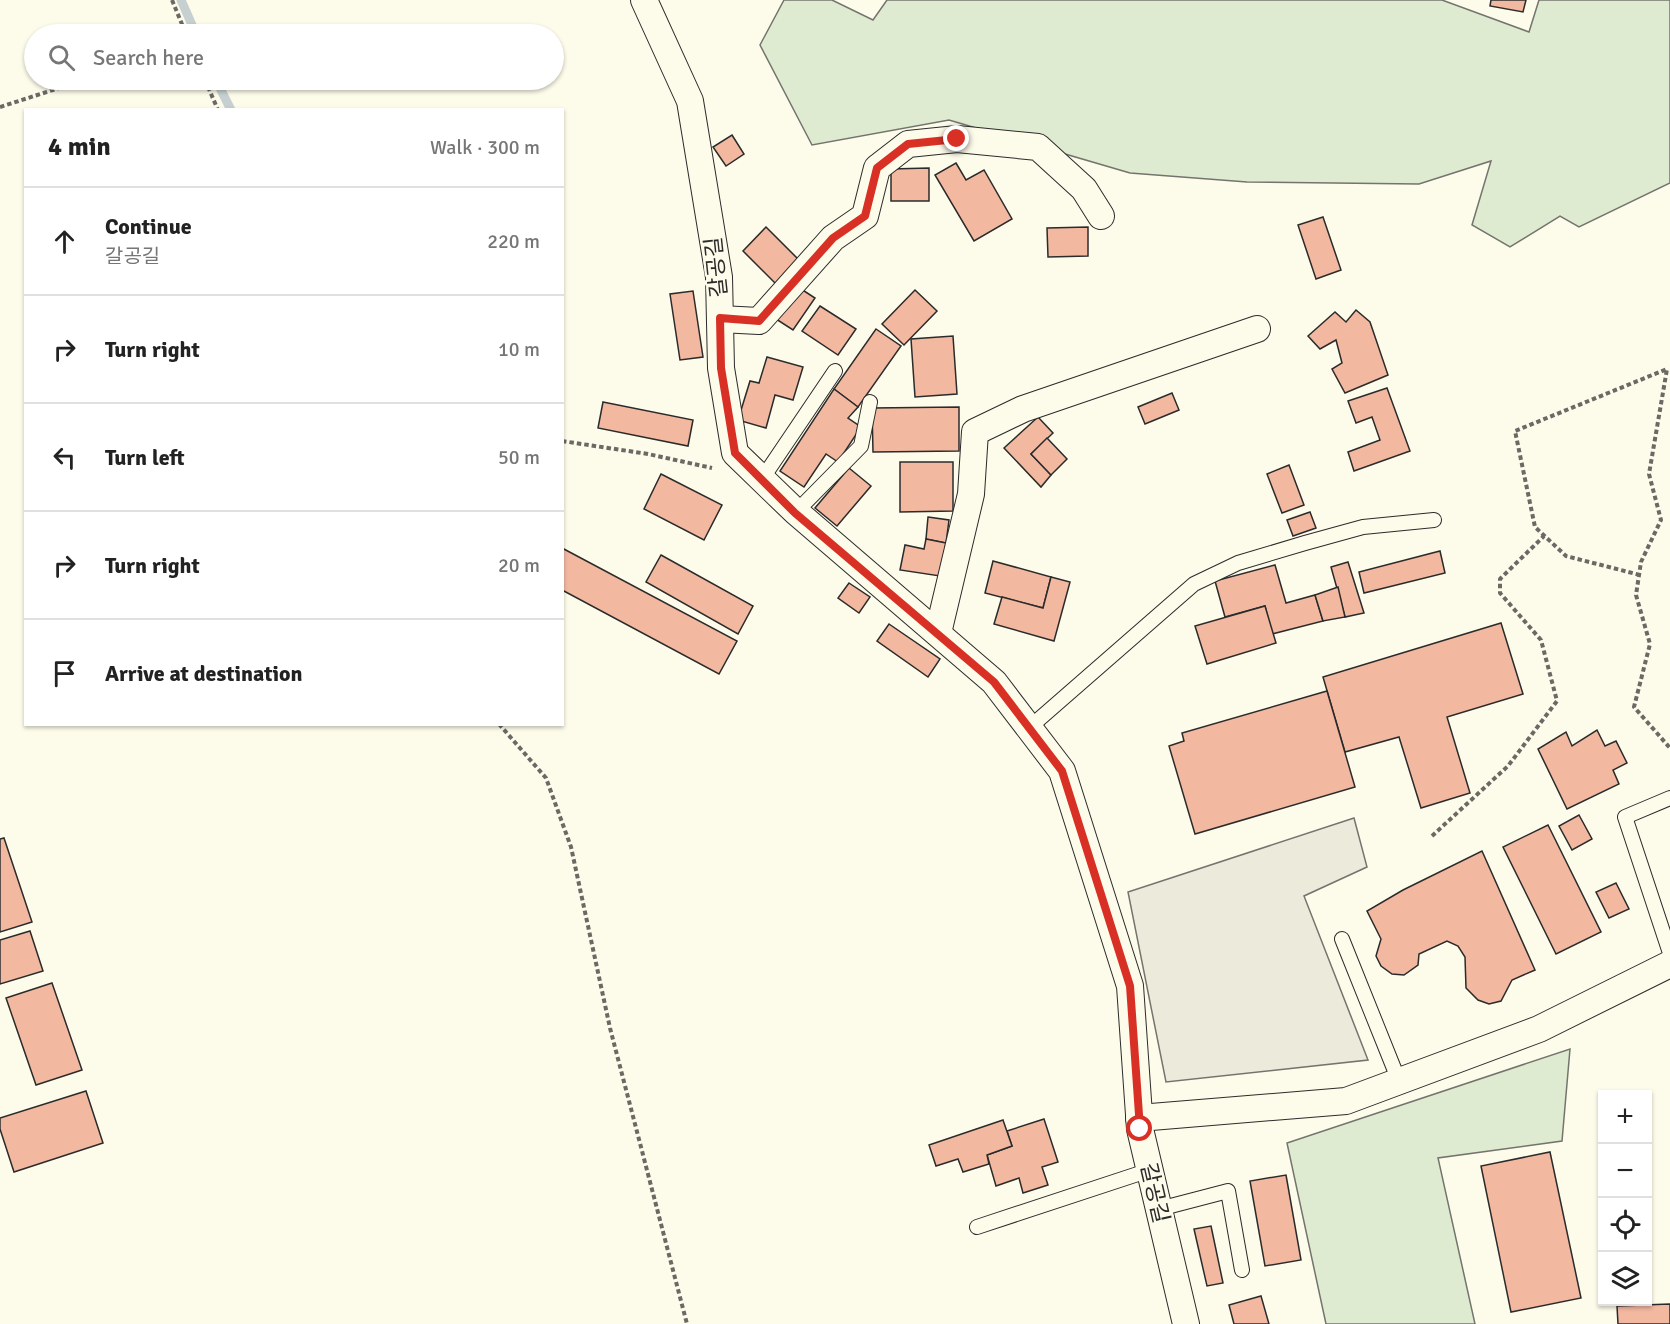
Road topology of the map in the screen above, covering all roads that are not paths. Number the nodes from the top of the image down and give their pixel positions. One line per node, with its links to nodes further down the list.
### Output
1 (644, 0): 3 (street, 갈공길)
2 (1101, 216): 3 (street)
3 (720, 318): 7 (street, 갈공길)
4 (1257, 328): 10 (street)
5 (835, 371): 7 (lane)
6 (870, 402): 8 (lane)
7 (762, 479): 8 (street, 갈공길)
8 (795, 513): 10 (street, 갈공길)
9 (1434, 520): 11 (lane)
10 (938, 633): 11 (street, 갈공길)
11 (1029, 728): 17 (street, 갈공길)
12 (1670, 798): 14 (lane)
13 (1342, 939): 16 (lane)
14 (1670, 953)
15 (1670, 964): 16 (street)
16 (1399, 1082): 17 (street)
17 (1139, 1118): 18 (street, 갈공길)
18 (1149, 1170): 19 (street, 갈공길); 20 (lane)
19 (1159, 1209): 21 (lane); 22 (street, 갈공길)
20 (977, 1227)
21 (1242, 1270)
22 (1186, 1324)

